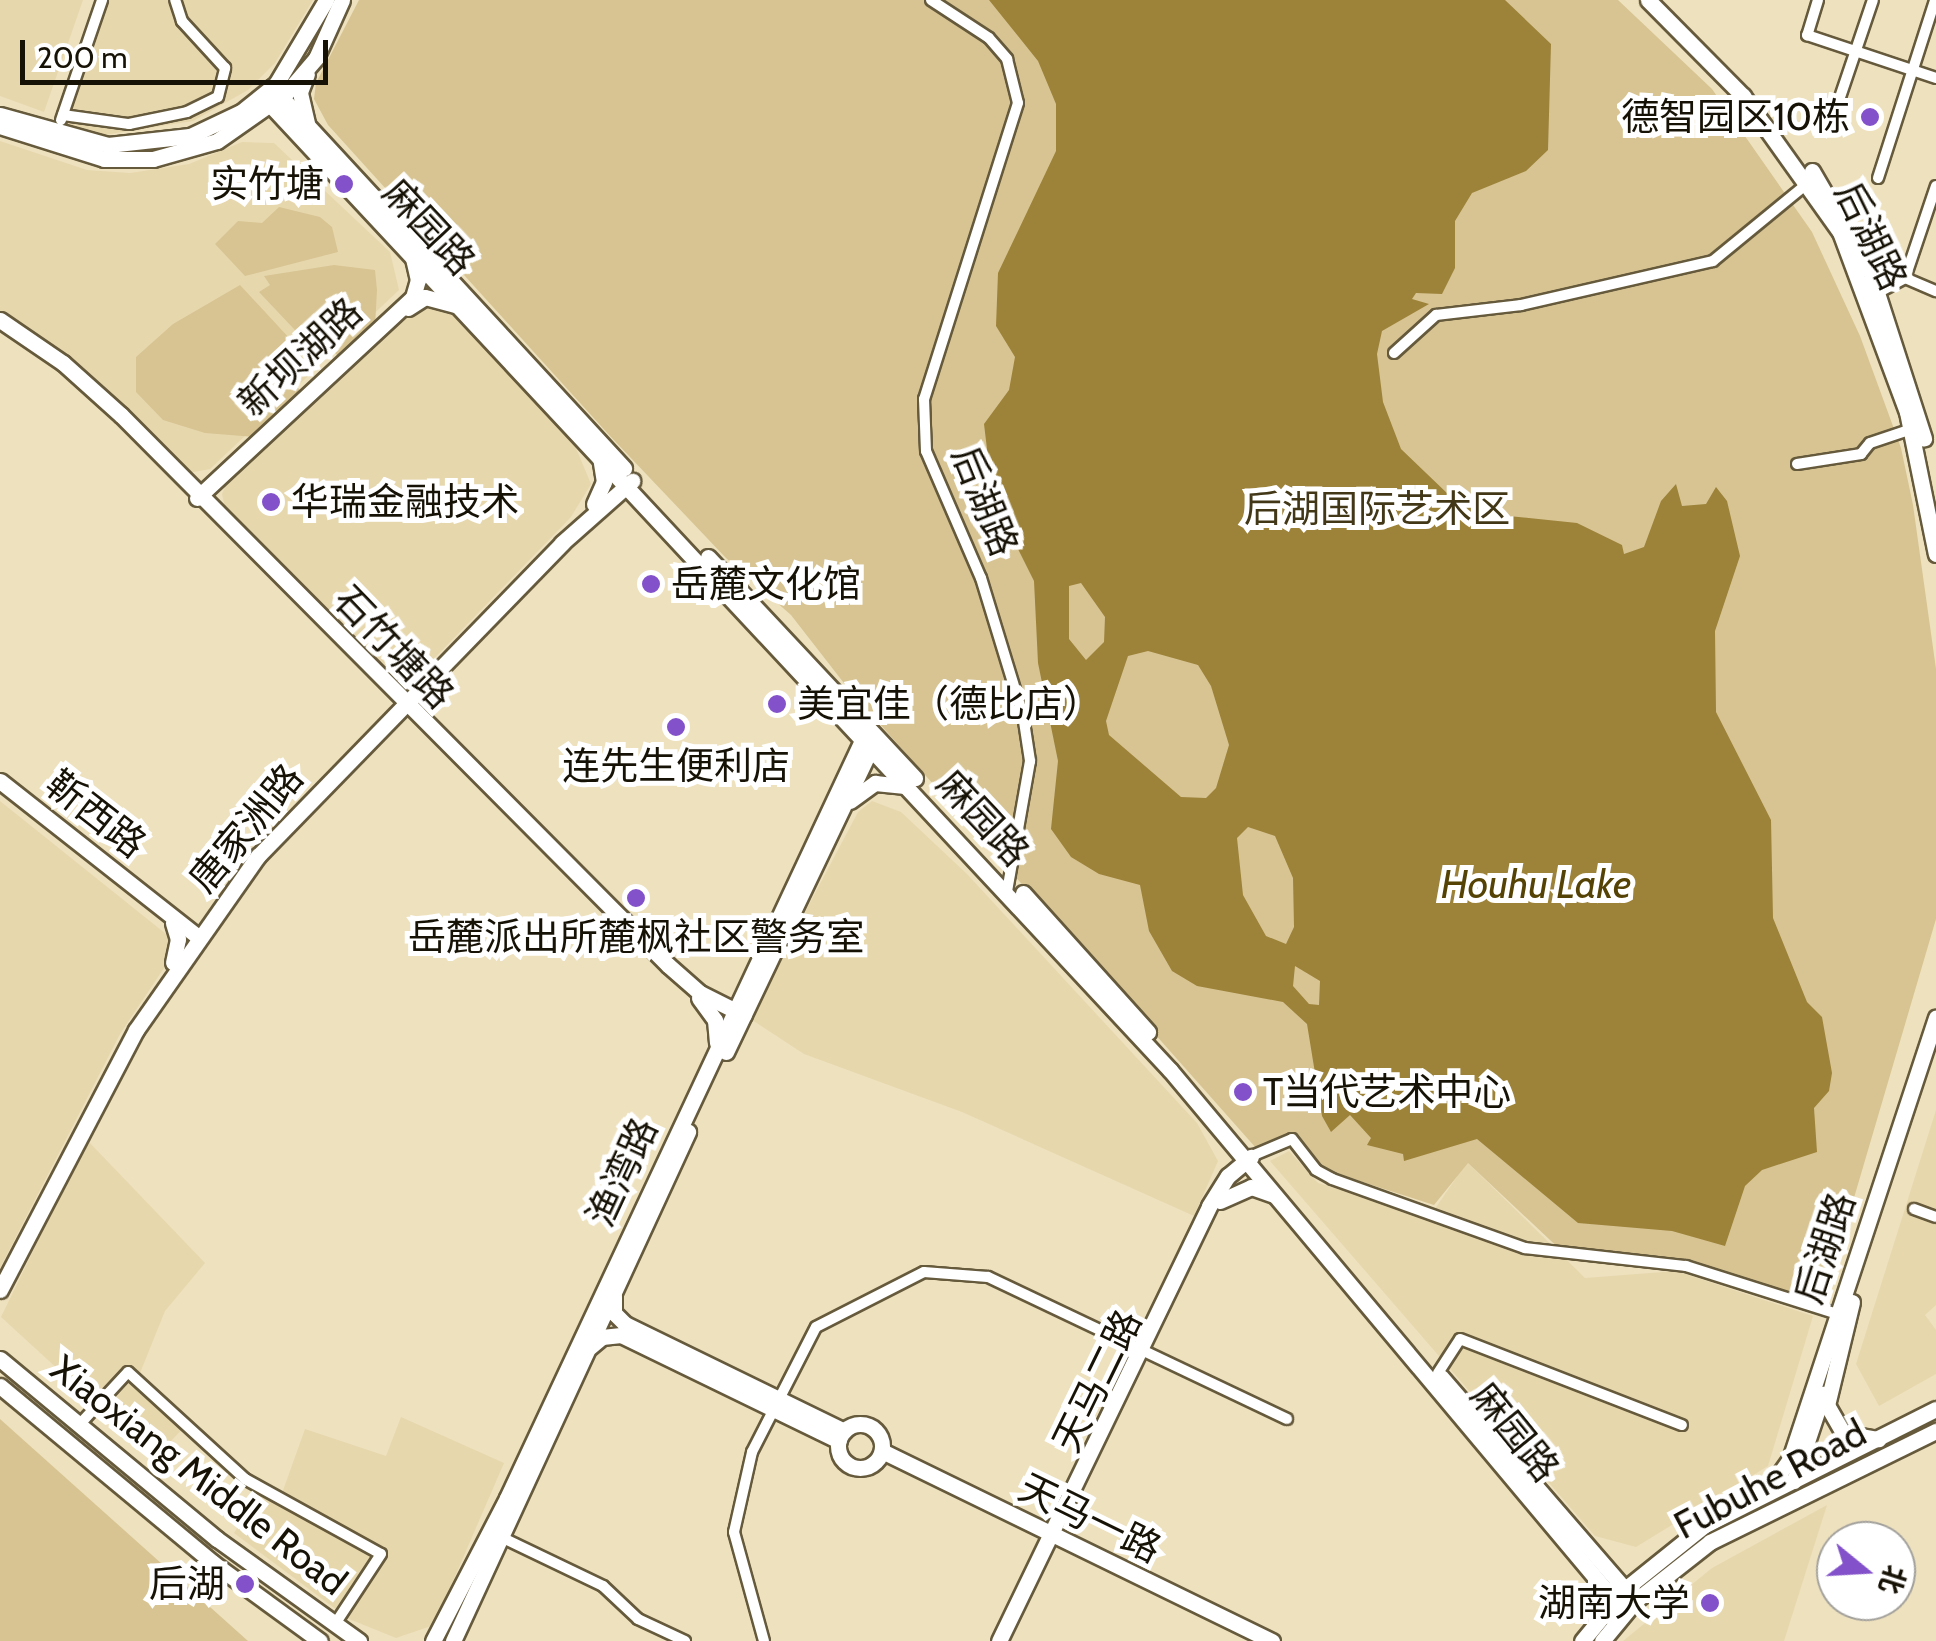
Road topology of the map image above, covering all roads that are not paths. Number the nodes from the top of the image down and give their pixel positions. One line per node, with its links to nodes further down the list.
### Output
1 (102, 0): 17 (street)
2 (174, 0): 17 (street)
3 (326, 0): 15 (main road)
4 (342, 0): 12 (main road)
5 (931, 0): 57 (street, 后湖路)
6 (1648, 0): 24 (main road, 后湖路)
7 (1660, 0): 29 (main road, 后湖路)
8 (1818, 0): 11 (street)
9 (1873, 0): 11 (street)
10 (1936, 0): 13 (street)
11 (1856, 52): 13 (street); 18 (street)
12 (316, 58): 15 (main road); 22 (main road)
13 (1913, 70): 14 (street); 23 (street)
14 (1936, 78)
15 (272, 97): 20 (main road); 21 (main road); 22 (main road, 麻园路)
16 (0, 115): 21 (main road)
17 (62, 115): 21 (street)
18 (1834, 115)
19 (0, 126): 20 (main road)
20 (236, 130): 22 (main road)
21 (56, 135)
22 (308, 136): 26 (main road, 麻园路); 38 (main road, 麻园路)
23 (1878, 178)
24 (1808, 182): 32 (street); 33 (main road, 后湖路)
25 (1936, 186): 27 (street)
26 (408, 252): 30 (main road, 麻园路); 37 (main road, 新坝湖路)
27 (1905, 278): 28 (street); 29 (street)
28 (1936, 290)
29 (1878, 292): 39 (main road, 后湖路)
30 (460, 307): 34 (main road, 麻园路); 37 (main road, 新坝湖路)
31 (0, 324): 36 (main road, 石竹塘路); 40 (main road, 石竹塘路)
32 (1394, 353)
33 (1912, 429): 35 (street); 44 (main road, 后湖路)
34 (600, 457): 38 (main road, 麻园路); 41 (main road)
35 (1797, 464)
36 (181, 474): 37 (main road); 40 (main road, 石竹塘路)
37 (223, 477): 40 (main road, 新坝湖路); 43 (main road)
38 (627, 478): 41 (main road, 唐家洲路); 42 (main road, 麻园路); 52 (main road, 麻园路)
39 (1936, 496)
40 (201, 498): 43 (main road, 石竹塘路); 47 (main road, 石竹塘路)
41 (596, 506): 42 (main road); 46 (main road, 唐家洲路)
42 (650, 510): 49 (main road, 麻园路)
43 (226, 517): 47 (main road, 石竹塘路)
44 (1934, 530): 45 (main road, 后湖路)
45 (1936, 554)
46 (421, 686): 47 (main road); 48 (main road, 唐家洲路); 51 (main road)
47 (385, 688): 48 (main road, 石竹塘路); 50 (main road)
48 (402, 706): 50 (main road, 唐家洲路); 51 (main road, 石竹塘路)
49 (837, 712): 52 (main road, 麻园路); 55 (main road)
50 (386, 721): 51 (main road); 58 (main road, 唐家洲路); 60 (main road, 唐家洲路)
51 (419, 723): 63 (main road, 石竹塘路)
52 (869, 738): 54 (main road, 麻园路); 55 (main road, 渔湾路); 56 (main road, 渔湾路); 57 (main road, 麻园路)
53 (0, 785): 59 (main road, 靳西路)
54 (913, 791): 56 (main road); 57 (main road, 麻园路)
55 (836, 794): 62 (main road, 渔湾路)
56 (838, 817): 64 (main road, 渔湾路)
57 (1010, 887): 68 (main road, 麻园路); 69 (main road, 麻园路)
58 (210, 912): 59 (main road); 60 (main road, 唐家洲路)
59 (175, 921): 60 (main road, 靳西路); 61 (main road)
60 (195, 937): 61 (main road, 唐家洲路); 75 (main road, 唐家洲路)
61 (173, 962): 74 (main road, 唐家洲路)
62 (752, 973): 63 (main road); 64 (main road, 渔湾路)
63 (699, 996): 64 (main road, 石竹塘路); 67 (main road)
64 (737, 1016): 67 (main road, 渔湾路); 76 (main road, 渔湾路)
65 (1936, 1017): 77 (main road, 后湖路)
66 (1936, 1045): 82 (main road, 后湖路)
67 (714, 1053): 108 (main road, 渔湾路)
68 (1225, 1136): 69 (main road, 麻园路); 70 (main road)
69 (1253, 1161): 70 (main road, 天马二路); 71 (main road, 麻园路); 77 (street); 81 (main road, 麻园路)
70 (1219, 1195): 71 (main road); 79 (main road, 天马二路)
71 (1277, 1198): 102 (main road, 麻园路)
72 (1914, 1209): 73 (street)
73 (1936, 1217)
74 (0, 1278)
75 (0, 1290)
76 (614, 1293): 78 (main road, 渔湾路); 84 (main road, 天马一路)
77 (1838, 1314): 82 (main road, 后湖路)
78 (588, 1350): 84 (main road, 天马一路); 99 (main road, 渔湾路)
79 (1144, 1350): 84 (street); 86 (street); 100 (main road, 天马二路)
80 (0, 1358): 87 (main road, Xiaoxiang Middle Road)
81 (1438, 1373): 88 (street); 102 (main road, 麻园路)
82 (1824, 1375): 89 (main road); 92 (main road, 后湖路); 97 (main road, 后湖路)
83 (0, 1386): 106 (main road, Xiaoxiang Middle Road)
84 (776, 1404): 91 (main road, 天马一路); 111 (street)
85 (1936, 1410): 92 (main road)
86 (1287, 1419)
87 (79, 1424): 104 (main road, Xiaoxiang Middle Road); 104 (street)
88 (1682, 1425)
89 (1813, 1425): 94 (main road); 96 (main road)
90 (1936, 1430): 95 (main road, Fubuhe Road)
91 (842, 1436): 93 (main road, 天马一路); 93 (main road, 天马一路)
92 (1878, 1439): 94 (main road)
93 (879, 1455): 100 (main road, 天马一路)
94 (1843, 1456): 95 (main road); 96 (main road)
95 (1874, 1458): 98 (main road, Fubuhe Road)
96 (1797, 1476): 97 (main road); 98 (main road)
97 (1765, 1494): 101 (main road)
98 (1769, 1510): 103 (main road, Fubuhe Road)
99 (502, 1538): 109 (main road, 渔湾路); 110 (street)
100 (1052, 1541): 112 (main road); 113 (main road, 天马二路); 114 (main road, 天马一路); 115 (main road, 天马一路)
101 (1658, 1559): 102 (main road); 103 (main road)
102 (1592, 1565): 103 (main road, 麻园路); 105 (main road)
103 (1625, 1601): 105 (main road, Fubuhe Road)
104 (334, 1624): 107 (main road, Xiaoxiang Middle Road)
105 (1591, 1638)
106 (320, 1641)
107 (359, 1641)
108 (433, 1641)
109 (453, 1641)
110 (685, 1641)
111 (764, 1641)
112 (999, 1641)
113 (1008, 1641)
114 (1256, 1641)
115 (1272, 1641)

